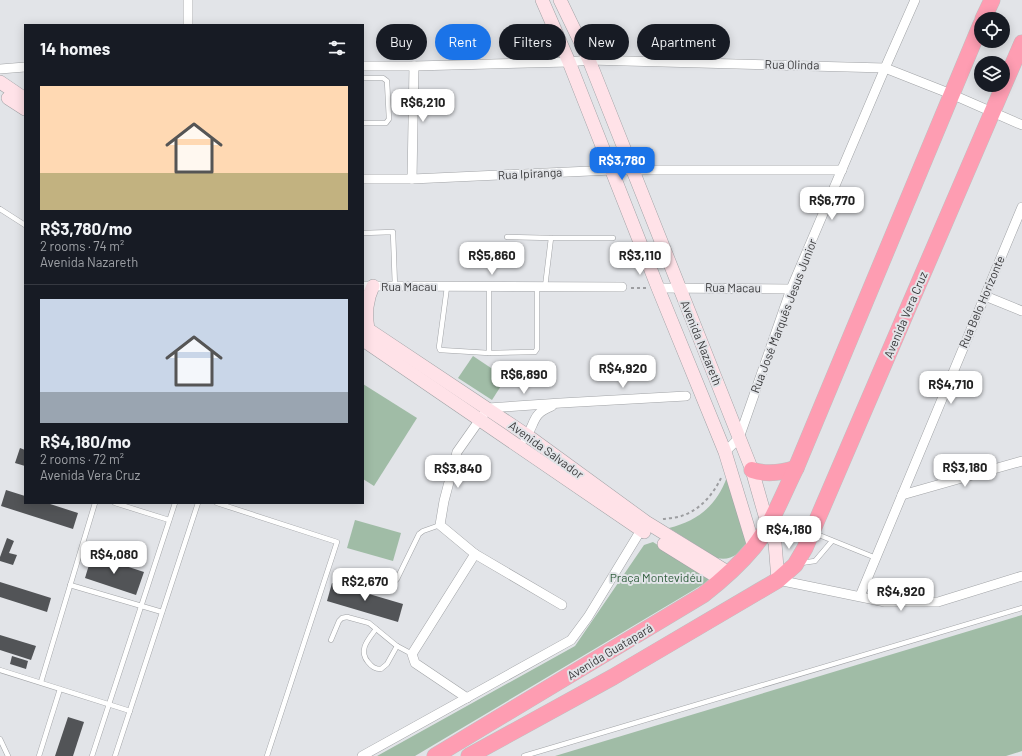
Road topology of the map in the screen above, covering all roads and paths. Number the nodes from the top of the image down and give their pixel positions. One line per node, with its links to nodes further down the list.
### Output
1 (188, 0): 7 (street)
2 (542, 0): 12 (street, Avenida Nazareth)
3 (560, 0): 8 (street, Avenida Nazareth)
4 (915, 0): 16 (street, Rua José Marquês Jesus Junior)
5 (992, 0): 6 (highway)
6 (986, 12)
7 (188, 24)
8 (574, 28)
9 (974, 40): 21 (highway)
10 (1022, 43): 24 (highway, Avenida Vera Cruz)
11 (590, 60): 12 (street, Rua Olinda); 16 (street, Rua Olinda); 28 (street, Avenida Nazareth)
12 (569, 62): 14 (street, Rua Olinda); 27 (street, Avenida Nazareth)
13 (364, 66): 14 (street, Rua Olinda)
14 (414, 66): 31 (street)
15 (24, 67): 17 (street)
16 (885, 68): 21 (street, Rua Olinda); 29 (street, Rua José Marquês Jesus Junior)
17 (0, 69)
18 (364, 78): 25 (lane)
19 (0, 82): 22 (street)
20 (0, 93): 23 (street)
21 (951, 94): 24 (street, Rua Olinda); 62 (highway)
22 (24, 98)
23 (24, 108)
24 (993, 112): 26 (street, Rua Olinda); 74 (highway, Avenida Vera Cruz)
25 (364, 123)
26 (1022, 125)
27 (612, 170): 28 (street, Rua Ipiranga); 31 (street, Rua Ipiranga); 45 (street, Avenida Nazareth)
28 (633, 170): 29 (street, Rua Ipiranga); 46 (street, Avenida Nazareth)
29 (842, 170): 47 (street, Rua José Marquês Jesus Junior)
30 (364, 179): 31 (street, Rua Ipiranga)
31 (412, 179)
32 (1022, 207): 48 (street, Rua Belo Horizonte)
33 (0, 209): 34 (lane)
34 (24, 224)
35 (364, 233): 40 (lane)
36 (507, 237): 37 (lane)
37 (551, 238): 38 (lane); 43 (lane)
38 (613, 238)
39 (368, 286): 40 (street, Rua Macau); 50 (street)
40 (395, 286): 41 (street, Rua Macau)
41 (447, 287): 42 (street, Rua Macau); 51 (lane)
42 (490, 287): 43 (street, Rua Macau); 51 (lane)
43 (541, 287): 44 (street, Rua Macau); 51 (lane)
44 (622, 288): 45 (path)
45 (658, 288): 46 (street, Rua Macau); 53 (street, Avenida Nazareth)
46 (679, 288): 47 (street, Rua Macau); 52 (street, Avenida Nazareth)
47 (791, 289): 58 (street, Rua José Marquês Jesus Junior)
48 (984, 296): 49 (street); 64 (street, Rua Belo Horizonte)
49 (1022, 311)
50 (365, 332): 56 (street, Avenida Salvador); 57 (street, Avenida Salvador)
51 (489, 353)
52 (721, 392): 53 (street); 58 (street, Avenida Nazareth)
53 (701, 395): 60 (street, Avenida Nazareth)
54 (686, 396): 55 (street)
55 (561, 403): 56 (street); 59 (street)
56 (488, 408): 57 (street); 59 (street, Avenida Salvador)
57 (480, 420): 59 (street, Avenida Salvador); 71 (street)
58 (739, 438): 60 (street, Rua José Marquês Jesus Junior); 63 (street, Avenida Nazareth)
59 (524, 441): 72 (street, Avenida Salvador)
60 (727, 458): 72 (path); 76 (street, Avenida Nazareth)
61 (1022, 461): 64 (street)
62 (796, 468): 63 (highway); 73 (highway)
63 (752, 470): 73 (street, Avenida Nazareth)
64 (902, 495): 78 (street, Rua Belo Horizonte)
65 (95, 504): 84 (lane)
66 (118, 504): 70 (lane)
67 (175, 504): 70 (lane)
68 (198, 504): 89 (lane)
69 (220, 504): 107 (lane)
70 (169, 520): 86 (lane)
71 (440, 525): 77 (street); 82 (lane)
72 (643, 526): 80 (street, Avenida Salvador); 99 (street)
73 (768, 526): 76 (highway, Avenida Guatapará); 83 (street, Avenida Nazareth)
74 (812, 532): 75 (lane); 79 (highway, Avenida Vera Cruz)
75 (832, 541): 78 (lane); 79 (lane)
76 (754, 547): 80 (highway, Avenida Guatapará)
77 (475, 554): 87 (street); 93 (street)
78 (876, 558): 85 (street, Rua Belo Horizonte)
79 (803, 560): 83 (highway, Avenida Vera Cruz)
80 (726, 576): 94 (highway, Avenida Guatapará)
81 (1022, 576): 85 (street)
82 (355, 577)
83 (778, 580): 85 (street); 96 (highway, Avenida Guatapará)
84 (70, 585): 86 (lane); 97 (lane)
85 (860, 596)
86 (141, 606): 89 (lane); 100 (lane)
87 (562, 606)
88 (1022, 608): 111 (lane)
89 (162, 612): 101 (lane)
90 (376, 629): 91 (lane); 92 (lane); 92 (lane)
91 (331, 640)
92 (397, 646): 93 (lane)
93 (412, 654): 99 (street)
94 (603, 656): 96 (highway); 109 (highway, Avenida Guatapará)
95 (0, 670): 97 (lane)
96 (613, 677): 110 (highway, Avenida Guatapará)
97 (41, 682): 98 (lane)
98 (60, 689): 100 (lane); 104 (lane)
99 (467, 698): 108 (street)
100 (109, 704): 101 (lane); 105 (lane)
101 (130, 711): 106 (lane)
102 (0, 739): 103 (lane)
103 (8, 756)
104 (39, 756)
105 (92, 756)
106 (115, 756)
107 (267, 756)
108 (362, 756)
109 (435, 756)
110 (469, 756)
111 (524, 756)

